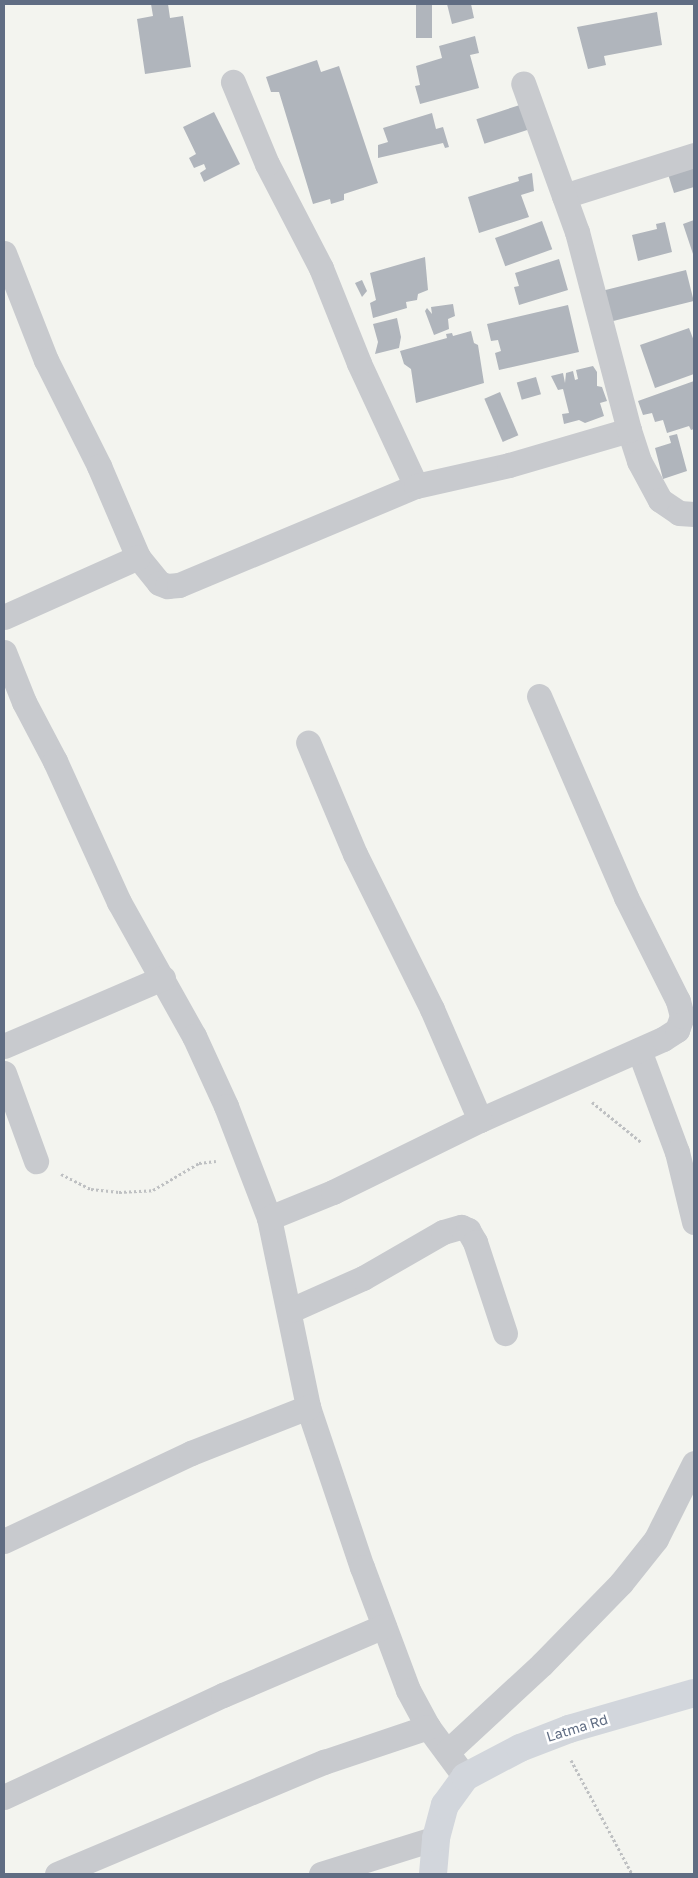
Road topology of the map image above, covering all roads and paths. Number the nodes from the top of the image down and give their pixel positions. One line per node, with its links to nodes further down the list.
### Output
1 (233, 82): 7 (street)
2 (523, 83): 4 (street)
3 (694, 155): 4 (street)
4 (564, 196): 6 (street)
5 (5, 258): 9 (street)
6 (629, 430): 7 (street); 8 (street)
7 (416, 486): 9 (street)
8 (694, 514)
9 (138, 557): 10 (street)
10 (4, 617)
11 (4, 652): 14 (street)
12 (539, 696): 16 (street)
13 (308, 742): 19 (street)
14 (163, 978): 15 (street); 22 (street)
15 (4, 1046)
16 (639, 1050): 19 (street); 20 (street)
17 (4, 1073): 21 (street)
18 (585, 1098): 20 (path)
19 (480, 1120): 23 (street)
20 (677, 1152): 24 (street)
21 (36, 1161): 22 (path)
22 (253, 1173): 23 (street)
23 (269, 1218): 25 (street)
24 (694, 1222)
25 (291, 1310): 26 (street); 27 (street)
26 (505, 1333)
27 (308, 1407): 29 (street); 30 (street)
28 (694, 1463): 34 (street)
29 (4, 1541)
30 (384, 1626): 32 (street); 36 (street)
31 (694, 1693): 33 (street, Latma Rd)
32 (428, 1728): 34 (street); 38 (street)
33 (569, 1729): 35 (street, Latma Rd); 41 (path)
34 (447, 1752): 35 (street)
35 (465, 1777): 37 (street)
36 (4, 1797)
37 (436, 1838): 39 (street); 40 (street)
38 (57, 1874)
39 (321, 1874)
40 (433, 1874)
41 (632, 1874)

